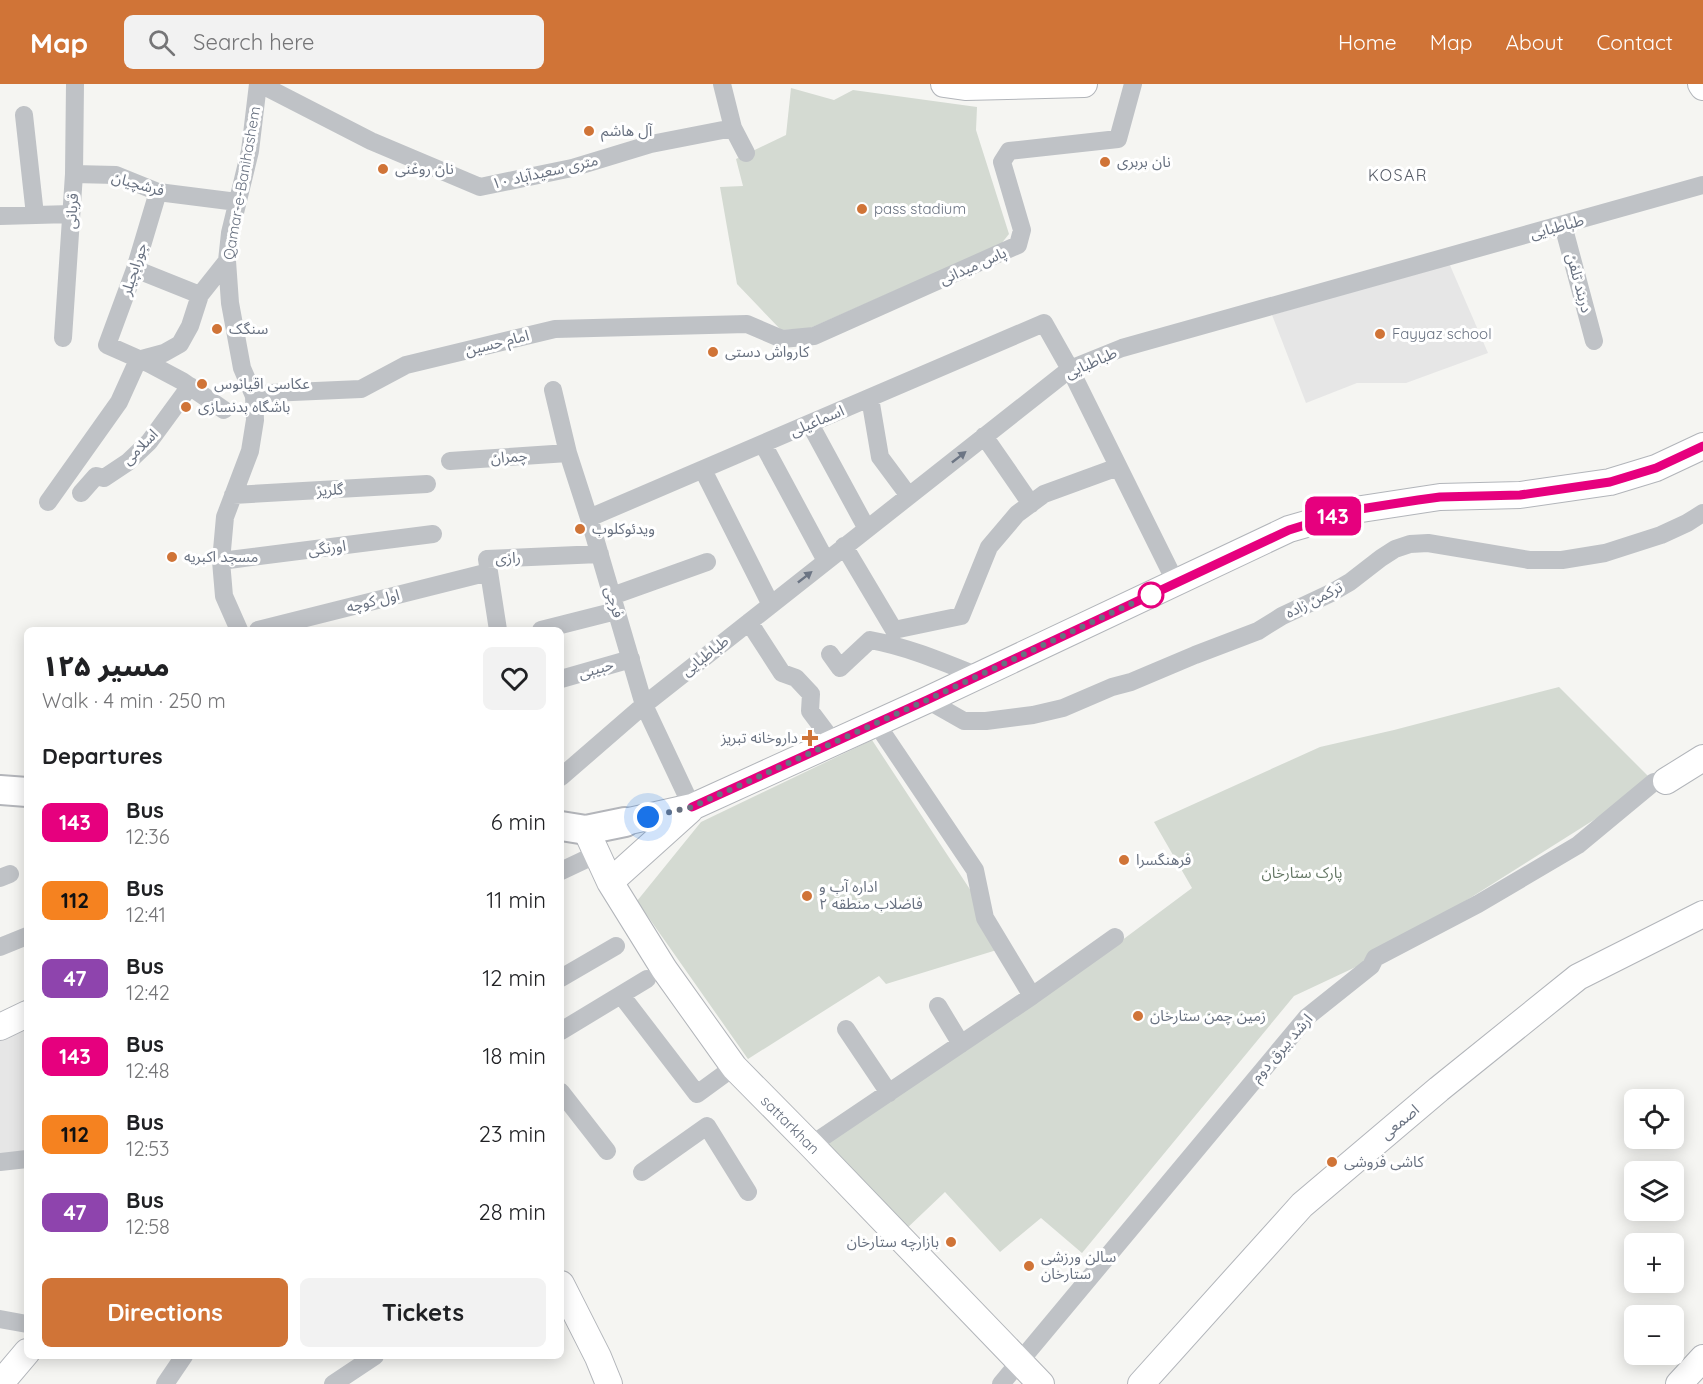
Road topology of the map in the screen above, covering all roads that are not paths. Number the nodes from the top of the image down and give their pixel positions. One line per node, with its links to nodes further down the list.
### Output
1 (75, 84): 10 (street, قربانی)
2 (259, 84): 8 (street, ۱۰ متری سعیدآباد); 13 (street, Qamar-e-Banihashem)
3 (722, 84): 8 (street)
4 (944, 84): 5 (main road)
5 (1084, 84)
6 (1132, 84): 21 (street, پاس میدانی)
7 (24, 115): 15 (street)
8 (733, 128): 9 (street)
9 (746, 153)
10 (75, 174): 12 (street, فرشچیان); 14 (street, قربانی)
11 (1703, 185): 17 (street, طباطبایی)
12 (158, 192): 13 (street, فرشچیان); 19 (street, جورابچیلر)
13 (237, 202): 18 (street, Qamar-e-Banihashem)
14 (71, 214): 15 (street); 22 (street, قربانی)
15 (35, 215): 16 (street)
16 (0, 216)
17 (1563, 225): 23 (street, دربند تلفن); 25 (street, طباطبایی)
18 (227, 261): 20 (street); 28 (street, Qamar-e-Banihashem)
19 (135, 269): 20 (street); 24 (street, جورابچیلر)
20 (200, 295): 24 (street)
21 (747, 324): 28 (street, امام حسین)
22 (63, 338)
23 (1594, 341)
24 (138, 360): 26 (street); 43 (street)
25 (1070, 369): 29 (street, اسماعیلی); 32 (street, طباطبایی); 37 (street)
26 (190, 386): 30 (street); 40 (street, اسلامی)
27 (553, 390): 35 (street, فرجی)
28 (254, 396): 41 (street, Qamar-e-Banihashem)
29 (870, 398): 31 (street, اسماعیلی); 42 (street)
30 (224, 410)
31 (810, 424): 33 (street, اسماعیلی); 47 (street)
32 (984, 436): 42 (street, طباطبایی, one-way to 32); 44 (street)
33 (763, 444): 38 (street, اسماعیلی); 52 (street)
34 (1701, 451): 55 (main road)
35 (568, 453): 36 (street, چمران); 46 (street, فرجی)
36 (450, 461)
37 (1118, 466): 44 (street); 55 (street)
38 (703, 470): 46 (street, اسماعیلی); 57 (street)
39 (427, 484): 41 (street, گلریز)
40 (81, 493)
41 (233, 495): 51 (street, Qamar-e-Banihashem)
42 (909, 496): 47 (street, طباطبایی)
43 (48, 502)
44 (1031, 504): 49 (street)
45 (1703, 513): 67 (street, ترکمن زاده)
46 (589, 518): 50 (street, فرجی)
47 (867, 529): 49 (street, طباطبایی)
48 (433, 534): 51 (street, اورنگی)
49 (844, 546): 52 (street, طباطبایی)
50 (600, 554): 54 (street, رازی); 56 (street, فرجی)
51 (221, 561): 59 (street, Qamar-e-Banihashem)
52 (826, 561): 57 (street, طباطبایی, one-way to 52)
53 (707, 562): 56 (street)
54 (489, 572): 60 (street, اول کوچه); 61 (street, رازی)
55 (1176, 583): 65 (main road)
56 (614, 603): 62 (street); 64 (street, فرجی)
57 (771, 605): 58 (street, طباطبایی)
58 (749, 622): 68 (street, طباطبایی); 70 (street)
59 (238, 627)
60 (270, 627)
61 (498, 627)
62 (549, 627)
63 (830, 654): 65 (street)
64 (631, 659): 66 (street, حبیبی); 68 (street, فرجی)
65 (978, 676): 67 (main road)
66 (564, 678)
67 (927, 700): 69 (main road)
68 (644, 705): 72 (street, طباطبایی); 76 (street, فرجی)
69 (876, 723): 70 (main road); 89 (street)
70 (834, 743): 76 (main road)
71 (1703, 758): 73 (main road)
72 (564, 774)
73 (1666, 781): 113 (street, ارشد بیرق دوم)
74 (0, 790): 75 (main road)
75 (24, 792)
76 (692, 807): 77 (main road); 80 (main road)
77 (625, 822): 78 (main road)
78 (582, 837): 79 (street); 80 (main road, sattarkhan)
79 (564, 865)
80 (610, 882): 96 (main road, sattarkhan)
81 (1703, 914): 120 (main road, اصمعی)
82 (24, 937): 85 (street)
83 (1115, 937): 89 (street)
84 (616, 946): 86 (street)
85 (0, 947)
86 (564, 976)
87 (647, 979): 88 (street)
88 (621, 995): 93 (street); 96 (street)
89 (1032, 996): 95 (street)
90 (938, 1006): 95 (street)
91 (24, 1015): 92 (main road)
92 (0, 1027)
93 (564, 1029)
94 (846, 1029): 97 (street)
95 (961, 1044): 97 (street)
96 (734, 1067): 99 (main road, sattarkhan)
97 (889, 1093): 99 (street)
98 (564, 1096): 100 (street)
99 (811, 1145): 113 (main road, sattarkhan)
100 (607, 1151)
101 (24, 1159): 102 (street)
102 (0, 1162)
103 (642, 1172): 104 (street)
104 (748, 1192)
105 (564, 1296): 106 (main road)
106 (568, 1311): 117 (main road)
107 (0, 1319): 108 (street)
108 (24, 1323)
109 (24, 1356): 114 (main road)
110 (1703, 1358): 121 (main road)
111 (182, 1359): 115 (street)
112 (370, 1359): 116 (street)
113 (1020, 1362): 118 (street, ارشد بیرق دوم); 119 (main road, sattarkhan)
114 (0, 1384)
115 (165, 1384)
116 (333, 1384)
117 (609, 1384)
118 (1001, 1384)
119 (1041, 1384)
120 (1141, 1384)
121 (1678, 1384)

